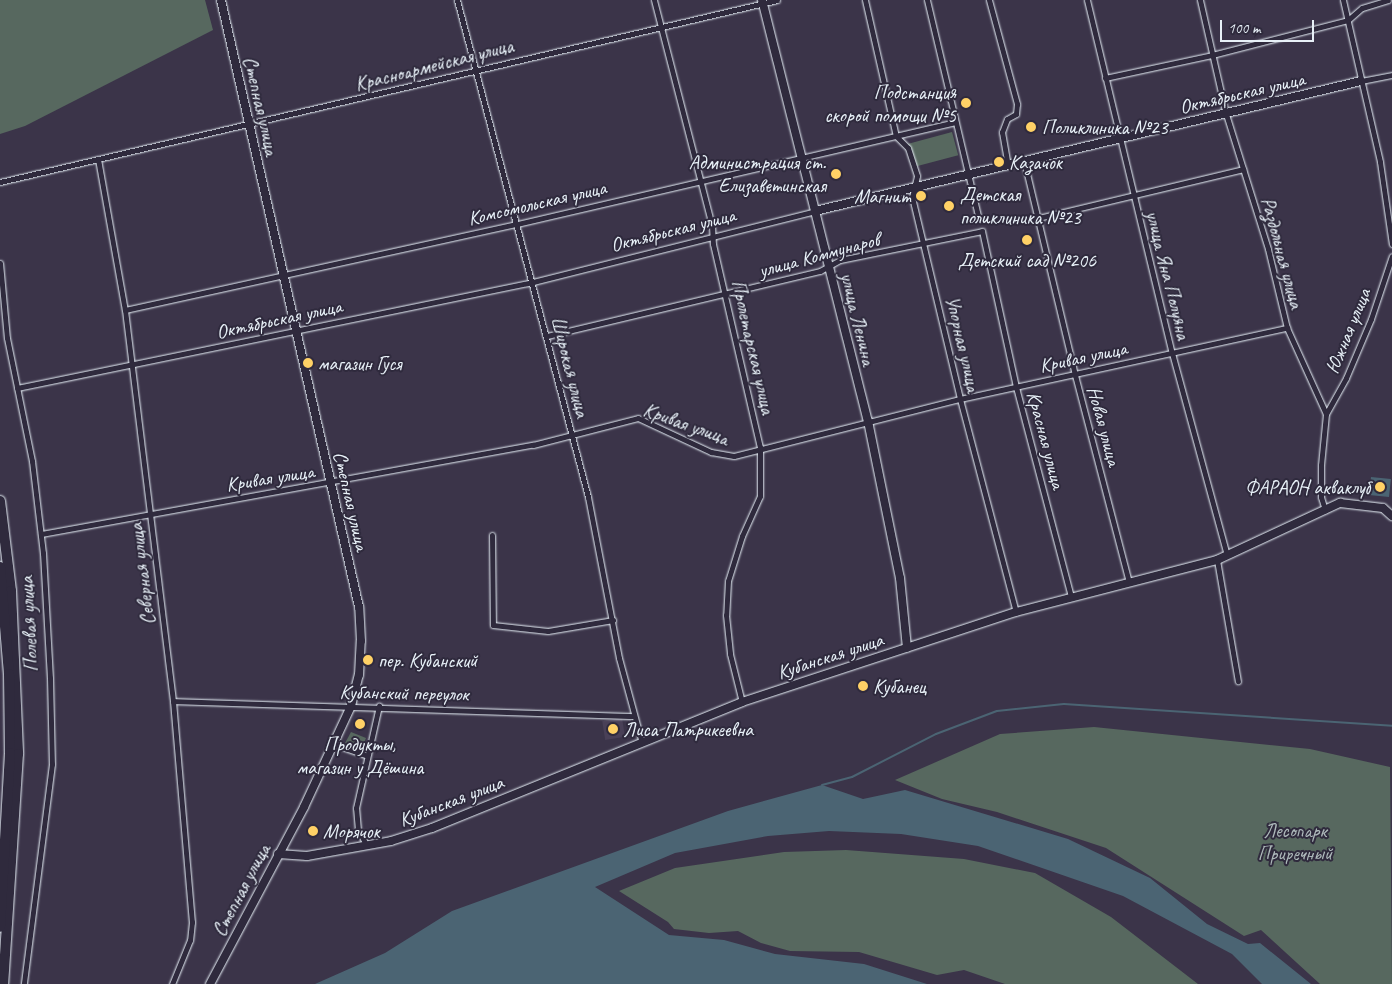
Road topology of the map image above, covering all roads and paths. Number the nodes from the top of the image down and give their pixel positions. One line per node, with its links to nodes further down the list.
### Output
1 (221, 0): 22 (street, Степная улица)
2 (457, 0): 16 (street, Широкая улица)
3 (654, 0): 14 (street, Пролетарская улица)
4 (777, 0): 12 (street, Красноармейская улица)
5 (866, 0): 23 (street, Упорная улица)
6 (927, 0): 21 (street)
7 (989, 0): 28 (street)
8 (1086, 0): 18 (street, улица Яна Полуяна)
9 (1200, 0): 15 (street, Раздольная улица)
10 (1343, 0): 13 (street)
11 (1388, 0): 13 (street)
12 (763, 2): 14 (street, Красноармейская улица); 25 (street, улица Ленина)
13 (1348, 20): 15 (street); 19 (street)
14 (661, 26): 16 (street, Красноармейская улица); 31 (street, Пролетарская улица)
15 (1212, 55): 18 (street); 20 (street, Раздольная улица)
16 (476, 70): 22 (street, Красноармейская улица); 38 (street, Широкая улица)
17 (1392, 75): 19 (street, Октябрьская улица)
18 (1105, 78): 24 (street, улица Яна Полуяна)
19 (1361, 81): 20 (street, Октябрьская улица); 41 (street)
20 (1226, 114): 24 (street, Октябрьская улица); 29 (street, Раздольная улица)
21 (956, 122): 23 (street, Комсомольская улица); 30 (street)
22 (247, 124): 26 (street, Красноармейская улица); 46 (street, Степная улица)
23 (896, 136): 25 (street, Комсомольская улица); 33 (street, Упорная улица)
24 (1119, 138): 27 (street, Октябрьская улица); 34 (street, улица Яна Полуяна)
25 (802, 157): 31 (street, Комсомольская улица); 35 (street, улица Ленина)
26 (98, 159): 32 (street, Красноармейская улица); 49 (street, Северная улица)
27 (1024, 161): 28 (street, Октябрьская улица); 37 (street, Новая улица)
28 (1008, 165): 30 (street, Октябрьская улица)
29 (1243, 169): 34 (street); 50 (street, Раздольная улица)
30 (967, 175): 33 (street, Октябрьская улица); 36 (street)
31 (699, 180): 38 (street, Комсомольская улица); 40 (street, Пролетарская улица)
32 (0, 182)
33 (914, 189): 35 (street, Октябрьская улица); 42 (street, Упорная улица)
34 (1133, 195): 37 (street); 53 (street, улица Яна Полуяна)
35 (815, 211): 40 (street, Октябрьская улица); 45 (street, улица Ленина)
36 (978, 216)
37 (1038, 218): 55 (street, Новая улица)
38 (516, 224): 46 (street, Комсомольская улица); 47 (street, Широкая улица)
39 (982, 231): 42 (street, улица Коммунаров); 56 (street, Красная улица)
40 (713, 237): 47 (street, Октябрьская улица); 48 (street, Пролетарская улица)
41 (1392, 244)
42 (924, 245): 45 (street, улица Коммунаров); 58 (street, Упорная улица)
43 (1392, 256): 59 (street, Южная улица)
44 (0, 263): 57 (street, Полевая улица)
45 (828, 266): 48 (street, улица Коммунаров); 60 (street, улица Ленина)
46 (282, 274): 49 (street, Комсомольская улица); 51 (street, Степная улица)
47 (533, 282): 51 (street, Октябрьская улица); 52 (street, Широкая улица)
48 (726, 294): 52 (street, улица Коммунаров); 62 (street, Пролетарская улица)
49 (125, 310): 54 (street, Северная улица)
50 (1287, 328): 53 (street, Кривая улица); 59 (street, Раздольная улица)
51 (297, 333): 54 (street, Октябрьская улица); 63 (street, Степная улица)
52 (547, 336): 61 (street, Широкая улица)
53 (1172, 354): 55 (street, Кривая улица); 70 (street, улица Яна Полуяна)
54 (131, 366): 57 (street, Октябрьская улица); 66 (street, Северная улица)
55 (1074, 375): 56 (street, Кривая улица); 73 (street, Новая улица)
56 (1016, 386): 58 (street, Кривая улица); 74 (street, Красная улица)
57 (17, 388): 68 (street, Полевая улица)
58 (960, 399): 60 (street, Кривая улица); 75 (street, Упорная улица)
59 (1326, 414): 65 (street, Раздольная улица)
60 (868, 421): 62 (street, Кривая улица); 77 (street, улица Ленина)
61 (572, 435): 62 (street, Кривая улица); 63 (street, Кривая улица); 76 (street, Широкая улица)
62 (760, 447): 80 (street, Пролетарская улица)
63 (330, 484): 66 (street, Кривая улица); 81 (street, Степная улица)
64 (0, 501): 90 (highway, Полевая улица)
65 (1325, 510): 67 (street, Кубанская улица); 70 (street, Кубанская улица)
66 (150, 513): 68 (street, Кривая улица); 79 (street, Северная улица)
67 (1392, 516)
68 (41, 534): 91 (street, Полевая улица)
69 (492, 535): 76 (street)
70 (1227, 555): 71 (street, Кубанская улица)
71 (1217, 560): 73 (street, Кубанская улица); 78 (street)
72 (0, 567): 89 (highway, Полевая улица)
73 (1129, 582): 74 (street, Кубанская улица)
74 (1071, 596): 75 (street, Кубанская улица)
75 (1016, 612): 77 (street, Кубанская улица)
76 (613, 620): 83 (street, Широкая улица)
77 (907, 648): 80 (street, Кубанская улица)
78 (1238, 680)
79 (173, 701): 81 (street, Кубанский переулок); 92 (street, Северная улица)
80 (742, 702): 84 (street, Кубанская улица)
81 (351, 706): 82 (street, Кубанский переулок); 85 (street, Степная улица)
82 (378, 706): 83 (street, Кубанский переулок); 86 (street)
83 (634, 716): 84 (street, Широкая улица)
84 (642, 743): 87 (street, Кубанская улица)
85 (333, 744): 86 (street); 88 (street, Степная улица)
86 (367, 756): 87 (street)
87 (367, 846): 88 (street, Кубанская улица)
88 (278, 854): 93 (street, Степная улица)
89 (0, 927)
90 (3, 984)
91 (24, 984)
92 (172, 984)
93 (210, 984)

